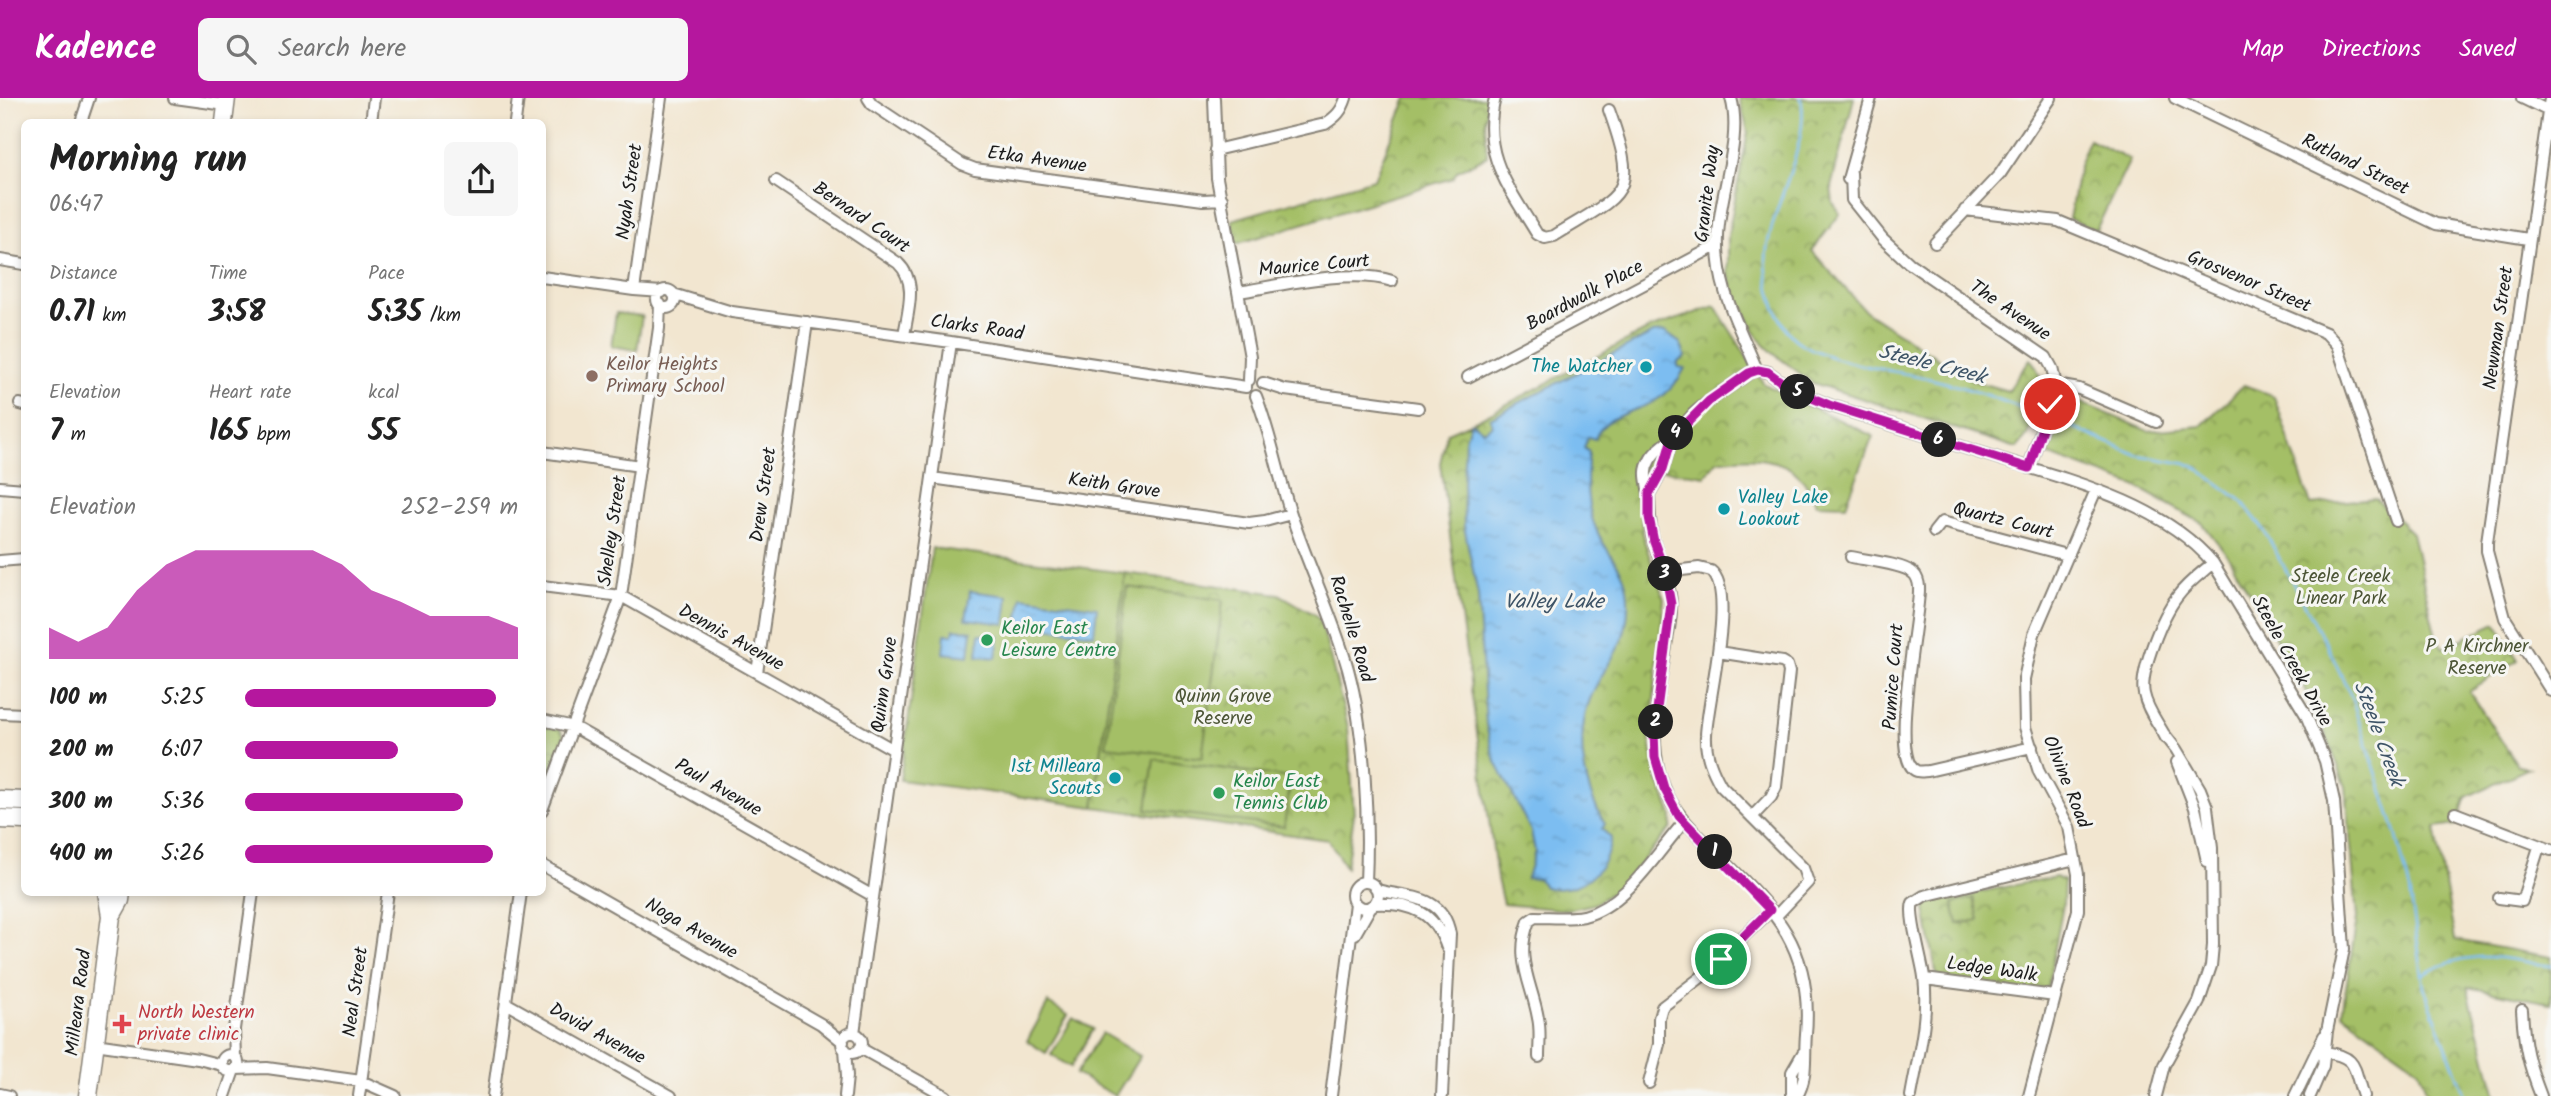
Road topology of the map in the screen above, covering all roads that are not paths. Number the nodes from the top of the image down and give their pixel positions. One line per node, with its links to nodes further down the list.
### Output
1 (89, 98): 19 (street)
2 (175, 98): 16 (street)
3 (374, 98): 21 (street)
4 (518, 98): 22 (street)
5 (661, 98): 34 (street, Nyah Street)
6 (868, 98): 25 (street, Etka Avenue)
7 (1214, 98): 23 (street, Rachelle Road)
8 (1346, 98): 23 (street)
9 (1495, 98): 17 (street)
10 (1731, 98): 29 (street, Granite Way)
11 (1871, 98): 42 (street, The Avenue)
12 (2051, 98): 26 (street)
13 (2175, 98): 27 (street, Rutland Street)
14 (2522, 98): 18 (street)
15 (2550, 98): 18 (street, Newman Street)
16 (227, 101): 20 (main road)
17 (1609, 110)
18 (2549, 111): 27 (street, Newman Street)
19 (82, 119)
20 (224, 119)
21 (371, 119)
22 (515, 119)
23 (1215, 150): 25 (street, Rachelle Road)
24 (776, 181): 38 (street, Bernard Court)
25 (1222, 200): 35 (street, Rachelle Road)
26 (1965, 210): 28 (street); 56 (street, Grosvenor Street)
27 (2528, 239): 68 (street, Newman Street)
28 (1935, 243)
29 (1718, 245): 40 (street, Granite Way); 41 (street, Boardwalk Place)
30 (0, 260): 31 (street)
31 (21, 264)
32 (546, 278): 34 (street, Clarks Road)
33 (1392, 281): 35 (street, Maurice Court)
34 (634, 290): 36 (street, Clarks Road)
35 (1239, 292): 43 (street, Rachelle Road)
36 (666, 300): 37 (street, Clarks Road); 48 (street, Shelley Street)
37 (807, 323): 38 (street, Clarks Road); 67 (street, Drew Street)
38 (904, 335): 39 (street, Clarks Road)
39 (951, 342): 43 (street, Clarks Road); 50 (street, Quinn Grove)
40 (1758, 370): 46 (street); 49 (street, Steele Creek Drive)
41 (1468, 377)
42 (2056, 385): 45 (street); 49 (street)
43 (1256, 386): 44 (street, Clarks Road); 55 (street, Rachelle Road)
44 (1418, 408)
45 (2156, 422)
46 (1672, 438): 54 (street); 54 (street)
47 (546, 454): 48 (street)
48 (640, 466): 65 (street, Shelley Street)
49 (2029, 468): 53 (street, Steele Creek Drive)
50 (932, 478): 55 (street, Keith Grove); 74 (street, Quinn Grove)
51 (0, 487): 52 (street)
52 (21, 489)
53 (2096, 490): 58 (street, Olivine Road); 62 (street, Steele Creek Drive)
54 (1649, 494): 63 (street)
55 (1291, 514): 87 (street, Rachelle Road)
56 (2396, 521)
57 (1934, 532): 58 (street, Quartz Court)
58 (2066, 555): 73 (street, Olivine Road)
59 (1851, 557): 73 (street, Pumice Court)
60 (21, 559): 61 (street)
61 (0, 561)
62 (2213, 563): 108 (street, Steele Creek Drive); 131 (street)
63 (1665, 572): 66 (street); 82 (street)
64 (546, 587): 65 (street, Dennis Avenue)
65 (621, 596): 67 (street, Dennis Avenue); 72 (street, Shelley Street)
66 (1718, 652): 79 (street); 79 (street)
67 (757, 673): 74 (street, Dennis Avenue)
68 (2551, 691)
69 (0, 713): 70 (street)
70 (21, 714)
71 (546, 721): 72 (street, Paul Avenue)
72 (574, 727): 76 (street, Shelley Street); 94 (street, Paul Avenue)
73 (2032, 747): 85 (street, Olivine Road)
74 (894, 750): 94 (street, Quinn Grove)
75 (0, 800): 77 (main road)
76 (546, 800)
77 (21, 801)
78 (2455, 813): 83 (street)
79 (1752, 817): 100 (street)
80 (0, 819): 81 (main road)
81 (21, 820)
82 (1685, 821): 100 (street); 112 (street)
83 (2539, 847): 84 (street); 95 (street)
84 (2551, 850)
85 (2075, 859): 104 (street); 105 (street, Olivine Road)
86 (546, 867): 109 (street, Noga Avenue)
87 (1366, 881): 88 (street); 97 (street)
88 (1377, 890): 96 (street); 98 (street)
89 (108, 896): 101 (main road, Milleara Road)
90 (120, 896): 101 (main road, Milleara Road)
91 (252, 896): 113 (street)
92 (387, 896): 114 (street, Neal Street)
93 (520, 896): 106 (street)
94 (873, 896): 109 (street, Quinn Grove)
95 (2500, 898)
96 (1429, 902): 99 (street); 103 (street)
97 (1355, 904): 98 (street); 102 (street)
98 (1372, 905): 99 (street); 102 (street)
99 (1421, 912): 103 (street)
100 (1773, 913): 115 (street); 128 (street)
101 (111, 916): 110 (main road, Milleara Road)
102 (1352, 939): 126 (street)
103 (1448, 950): 127 (street)
104 (1924, 979): 105 (street, Ledge Walk); 129 (street)
105 (2055, 996): 130 (street, Olivine Road)
106 (506, 1003): 122 (street); 123 (street, David Avenue)
107 (2522, 1010): 135 (street)
108 (2327, 1031): 111 (street, Steele Creek Drive); 132 (street, Steele Creek Drive)
109 (851, 1043): 124 (street, Quinn Grove); 125 (street, Noga Avenue)
110 (95, 1045): 113 (street); 118 (main road, Milleara Road)
111 (2325, 1052): 133 (street, Steele Creek Drive); 134 (street)
112 (1539, 1057)
113 (230, 1063): 114 (street); 119 (street)
114 (361, 1081): 120 (street, Neal Street); 121 (street)
115 (1649, 1083)
116 (0, 1094): 117 (street)
117 (9, 1096)
118 (88, 1096)
119 (225, 1096)
120 (359, 1096)
121 (395, 1096)
122 (493, 1096)
123 (671, 1096)
124 (845, 1096)
125 (946, 1096)
126 (1331, 1096)
127 (1442, 1096)
128 (1794, 1096)
129 (1911, 1096)
130 (2029, 1096)
131 (2156, 1096)
132 (2295, 1096)
133 (2310, 1096)
134 (2363, 1096)
135 (2541, 1096)

